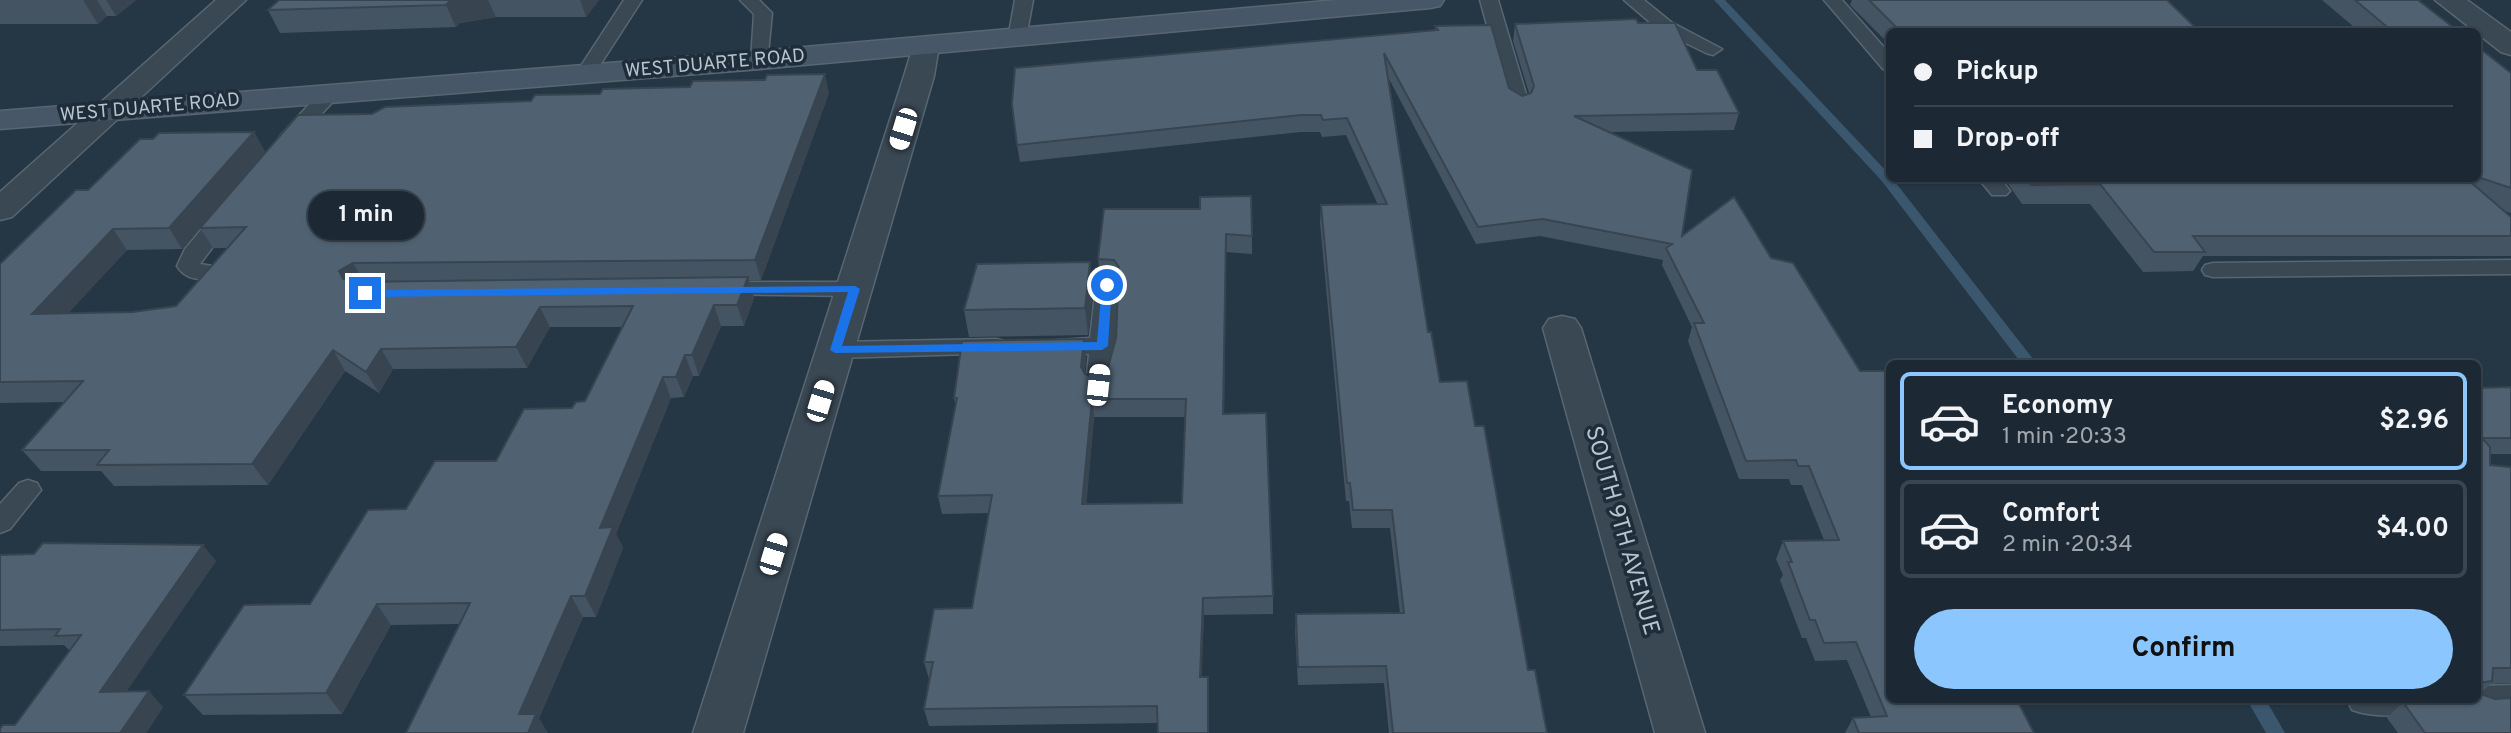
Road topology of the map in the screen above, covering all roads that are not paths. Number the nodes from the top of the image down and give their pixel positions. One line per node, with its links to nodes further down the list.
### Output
1 (232, 0): 19 (street)
2 (633, 0): 16 (lane)
3 (749, 0): 14 (lane)
4 (1024, 0): 10 (lane)
5 (1430, 0): 10 (main road, WEST DUARTE ROAD)
6 (1489, 0): 18 (lane)
7 (1633, 0): 13 (lane)
8 (1833, 0): 15 (lane)
9 (2449, 0): 12 (street)
10 (1017, 38): 11 (main road, WEST DUARTE ROAD)
11 (925, 46): 14 (main road, WEST DUARTE ROAD); 29 (street)
12 (2511, 46)
13 (1713, 49)
14 (760, 60): 16 (main road, WEST DUARTE ROAD)
15 (1886, 60)
16 (584, 75): 17 (main road, WEST DUARTE ROAD)
17 (331, 92): 19 (main road, WEST DUARTE ROAD); 21 (lane)
18 (1520, 104)
19 (110, 110): 20 (main road, WEST DUARTE ROAD); 23 (street)
20 (0, 120)
21 (278, 150)
22 (244, 192): 26 (lane)
23 (0, 210)
24 (2511, 267): 25 (lane)
25 (2213, 270)
26 (211, 272)
27 (1107, 285): 31 (lane)
28 (698, 289): 29 (lane)
29 (855, 289): 32 (street)
30 (1562, 328): 39 (street, SOUTH 9TH AVENUE)
31 (1102, 346): 32 (lane); 33 (lane)
32 (835, 350): 38 (street)
33 (1098, 385)
34 (28, 490): 35 (lane)
35 (0, 522)
36 (2511, 698): 37 (lane)
37 (2481, 699)
38 (718, 733)
39 (1680, 733)

